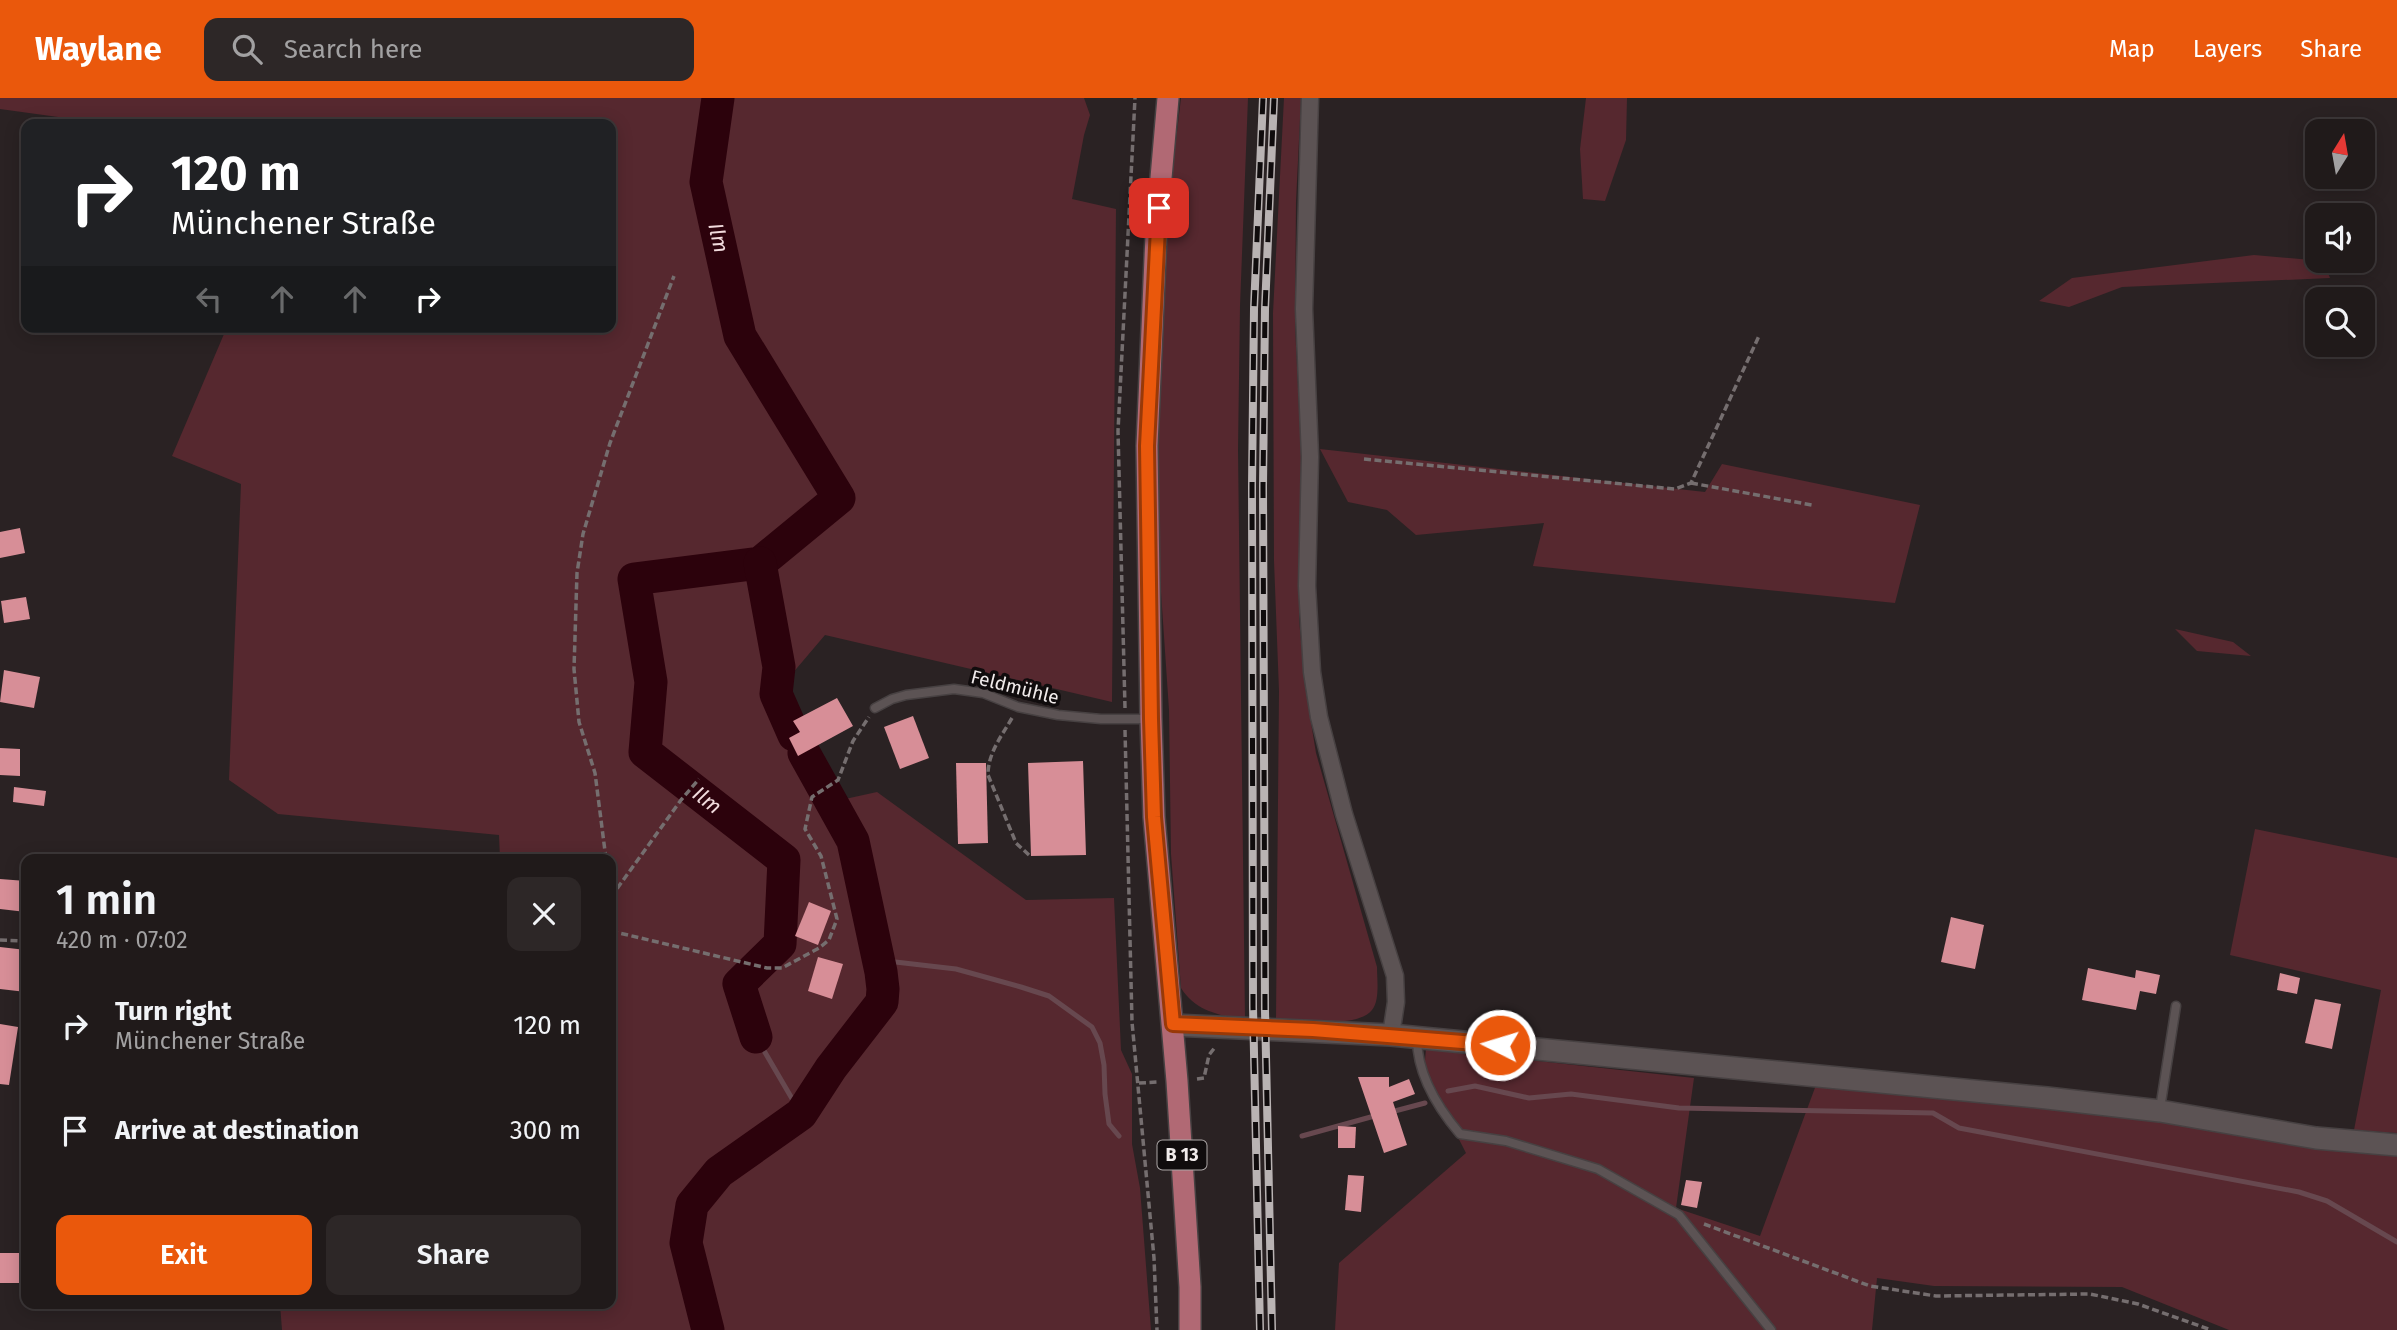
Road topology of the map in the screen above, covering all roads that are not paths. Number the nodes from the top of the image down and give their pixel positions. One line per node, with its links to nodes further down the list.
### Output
1 (1168, 98): 4 (main road, B 13)
2 (1310, 98): 7 (street)
3 (875, 708): 4 (lane, Feldmühle)
4 (1151, 719): 6 (main road, B 13)
5 (2176, 1006): 9 (lane)
6 (1173, 1024): 7 (street); 11 (main road, B 13)
7 (1391, 1035): 8 (street)
8 (1418, 1037): 9 (street); 12 (lane)
9 (2160, 1111): 10 (street)
10 (2397, 1145)
11 (1190, 1330)
12 (1770, 1330)

